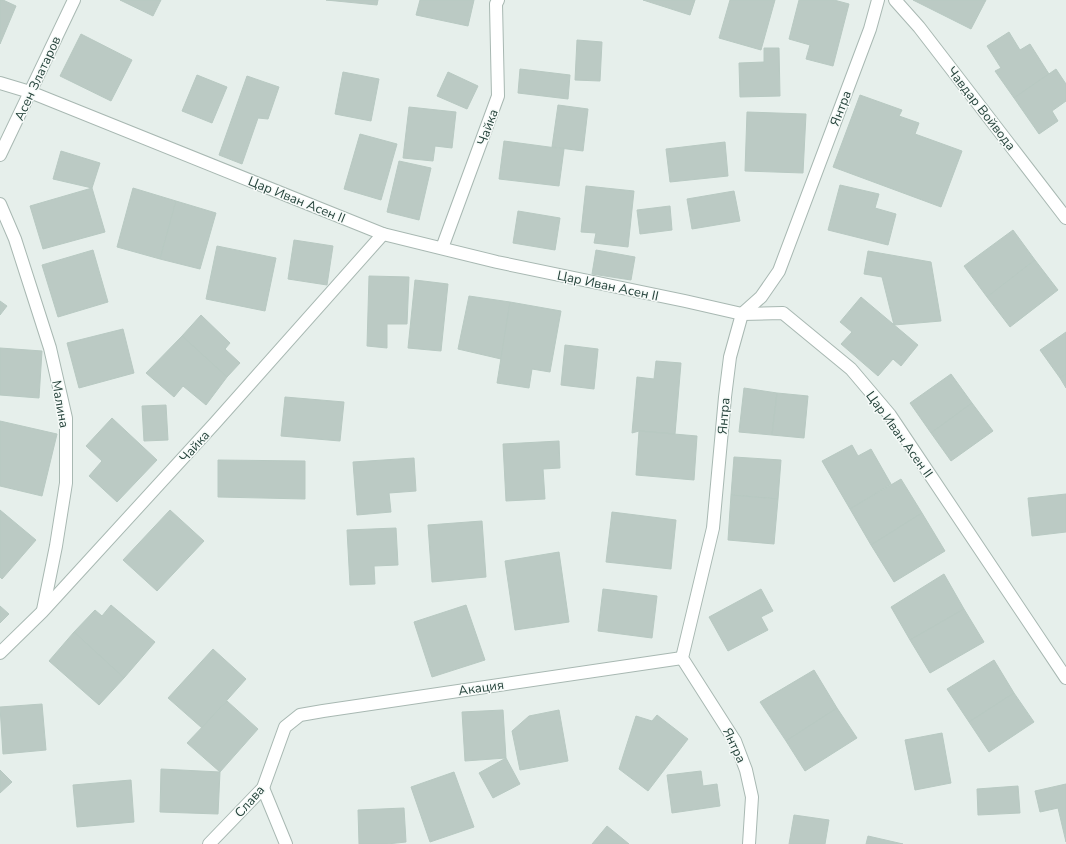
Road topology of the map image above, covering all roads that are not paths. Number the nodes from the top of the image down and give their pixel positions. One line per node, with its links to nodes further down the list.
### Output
1 (74, 0): 6 (street, Асен Златаров)
2 (498, 0): 11 (street, Чайка)
3 (878, 0): 12 (street, Янтра)
4 (895, 0): 9 (street, Чавдар Войвода)
5 (0, 83): 6 (street, Цар Иван Асен II)
6 (30, 92): 7 (street, Асен Златаров); 10 (street, Цар Иван Асен II)
7 (0, 155)
8 (0, 204): 13 (street, Малина)
9 (1066, 218)
10 (383, 234): 11 (street, Цар Иван Асен II); 13 (street, Чайка)
11 (442, 248): 12 (street, Цар Иван Асен II)
12 (742, 314): 15 (street, Янтра); 16 (street, Цар Иван Асен II)
13 (42, 612): 14 (street, Чайка)
14 (0, 653)
15 (682, 658): 17 (street, Акация); 21 (street, Янтра)
16 (1066, 678)
17 (285, 727): 18 (street, Слава)
18 (263, 788): 19 (street, Слава); 20 (street)
19 (209, 844)
20 (286, 844)
21 (749, 844)

